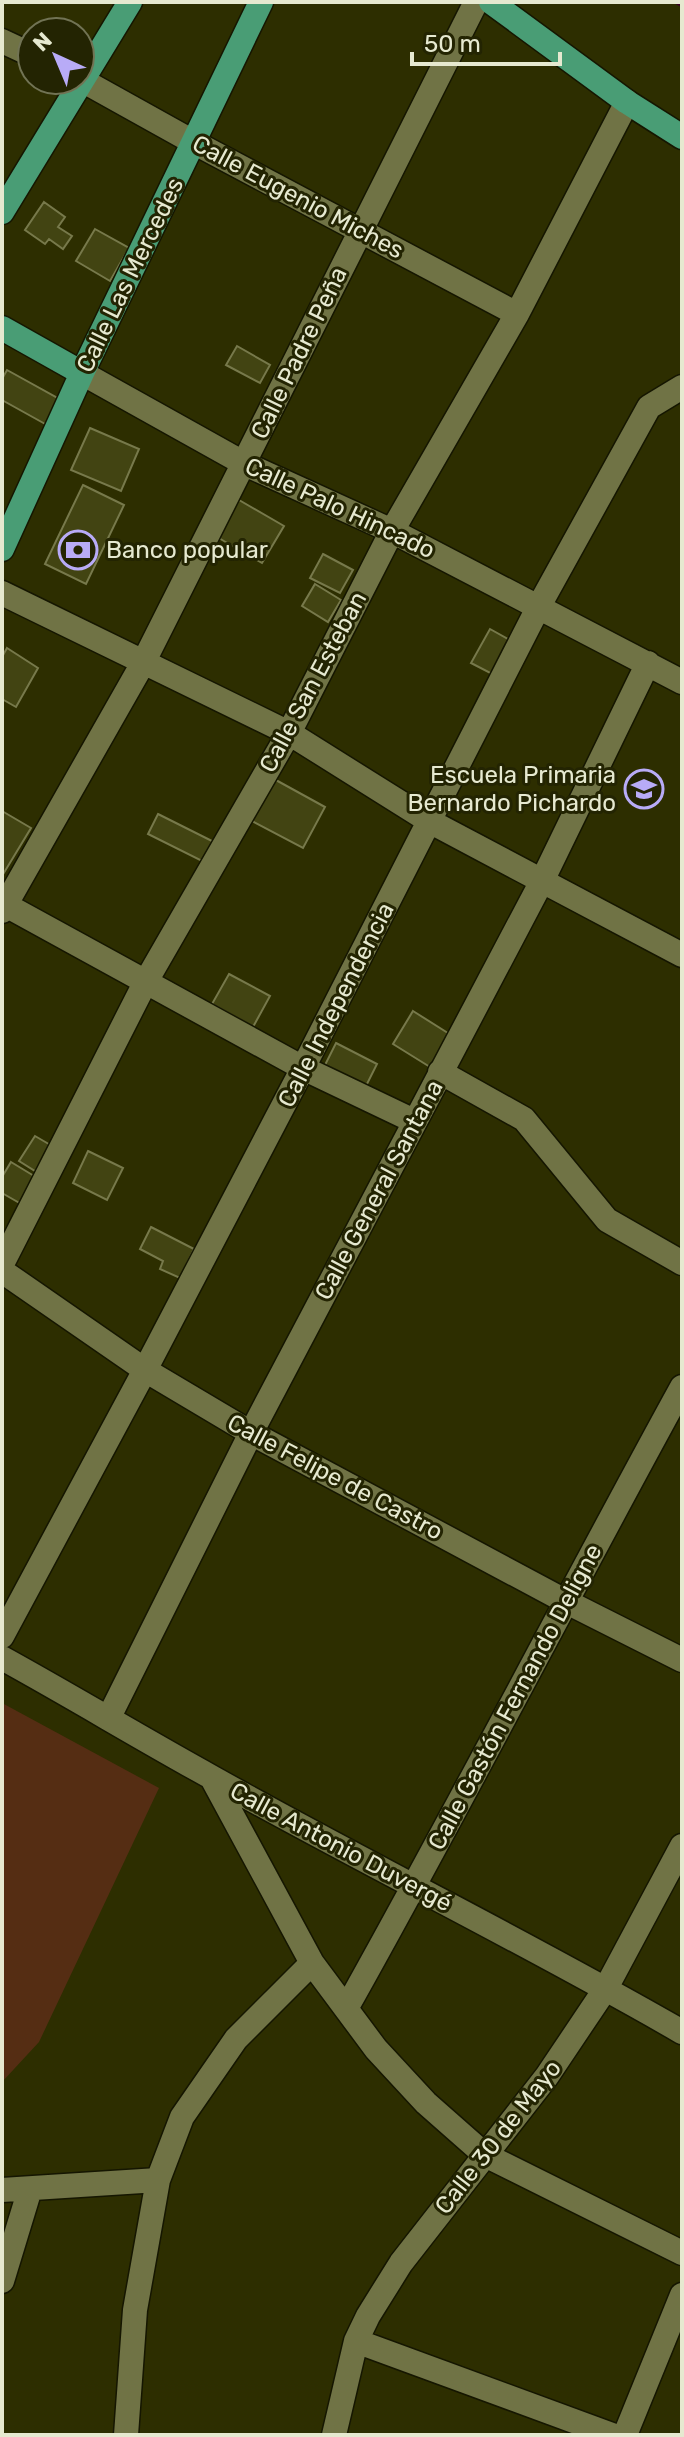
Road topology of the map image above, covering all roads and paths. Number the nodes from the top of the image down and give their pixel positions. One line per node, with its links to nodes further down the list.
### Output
1 (130, 2): 5 (main road)
2 (261, 2): 10 (main road, Calle Las Mercedes)
3 (476, 2): 12 (street, Calle Padre Peña)
4 (491, 2): 8 (main road)
5 (96, 57)
6 (96, 88): 10 (street, Calle Eugenio Miches)
7 (72, 96): 11 (main road)
8 (627, 102): 9 (main road); 13 (street, Calle San Esteban)
9 (682, 137)
10 (195, 143): 12 (street, Calle Eugenio Miches); 15 (main road, Calle Las Mercedes)
11 (2, 212)
12 (360, 229): 13 (street, Calle Eugenio Miches); 17 (street, Calle Padre Peña)
13 (517, 314): 18 (street, Calle San Esteban)
14 (2, 328): 15 (main road, Calle Palo Hincado)
15 (82, 373): 17 (street, Calle Palo Hincado); 19 (main road, Calle Las Mercedes)
16 (682, 387): 21 (street, Calle Independencia)
17 (245, 464): 18 (street, Calle Palo Hincado); 22 (street, Calle Padre Peña)
18 (392, 531): 21 (street, Calle Palo Hincado); 25 (street, Calle San Esteban)
19 (2, 549)
20 (2, 593): 22 (street)
21 (539, 606): 23 (street, Calle Palo Hincado); 26 (street, Calle Independencia)
22 (143, 663): 25 (street); 28 (street, Calle Padre Peña)
23 (648, 663): 24 (street, Calle Palo Hincado); 27 (street, Calle General Santana)
24 (682, 682)
25 (289, 733): 26 (street); 30 (street, Calle San Esteban)
26 (431, 822): 27 (street); 31 (street, Calle Independencia)
27 (543, 879): 29 (street); 32 (street, Calle General Santana)
28 (3, 907): 30 (street)
29 (682, 955)
30 (145, 983): 31 (street); 35 (street, Calle San Esteban)
31 (303, 1068): 33 (street); 37 (street, Calle Independencia)
32 (440, 1072): 33 (street, Calle General Santana); 34 (street)
33 (414, 1121): 39 (street, Calle General Santana)
34 (682, 1263)
35 (2, 1264)
36 (2, 1271): 37 (street, Calle Felipe de Castro)
37 (145, 1370): 39 (street, Calle Felipe de Castro); 41 (street, Calle Independencia)
38 (682, 1387): 40 (street, Calle Gastón Fernando Deligne)
39 (251, 1433): 40 (street, Calle Felipe de Castro); 44 (street, Calle General Santana)
40 (565, 1601): 43 (street, Calle Felipe de Castro); 47 (street, Calle Gastón Fernando Deligne)
41 (2, 1636)
42 (2, 1658): 44 (street, Calle Antonio Duvergé)
43 (682, 1660)
44 (109, 1717): 45 (street, Calle Antonio Duvergé)
45 (212, 1778): 47 (street, Calle Antonio Duvergé); 48 (street)
46 (682, 1846): 49 (street, Calle 30 de Mayo)
47 (415, 1887): 49 (street, Calle Antonio Duvergé); 50 (street, Calle Gastón Fernando Deligne)
48 (312, 1963): 50 (street); 53 (street)
49 (606, 1988): 51 (street, Calle Antonio Duvergé); 52 (street, Calle 30 de Mayo)
50 (347, 2007): 52 (street)
51 (682, 2032)
52 (485, 2155): 56 (street); 59 (street, Calle 30 de Mayo)
53 (158, 2180): 54 (street); 60 (street)
54 (30, 2189): 55 (street); 57 (street)
55 (2, 2190)
56 (682, 2253)
57 (2, 2281)
58 (682, 2295): 63 (street)
59 (356, 2341): 61 (street, Calle 30 de Mayo); 62 (street)
60 (129, 2434)
61 (334, 2435)
62 (612, 2435)
63 (625, 2435)

